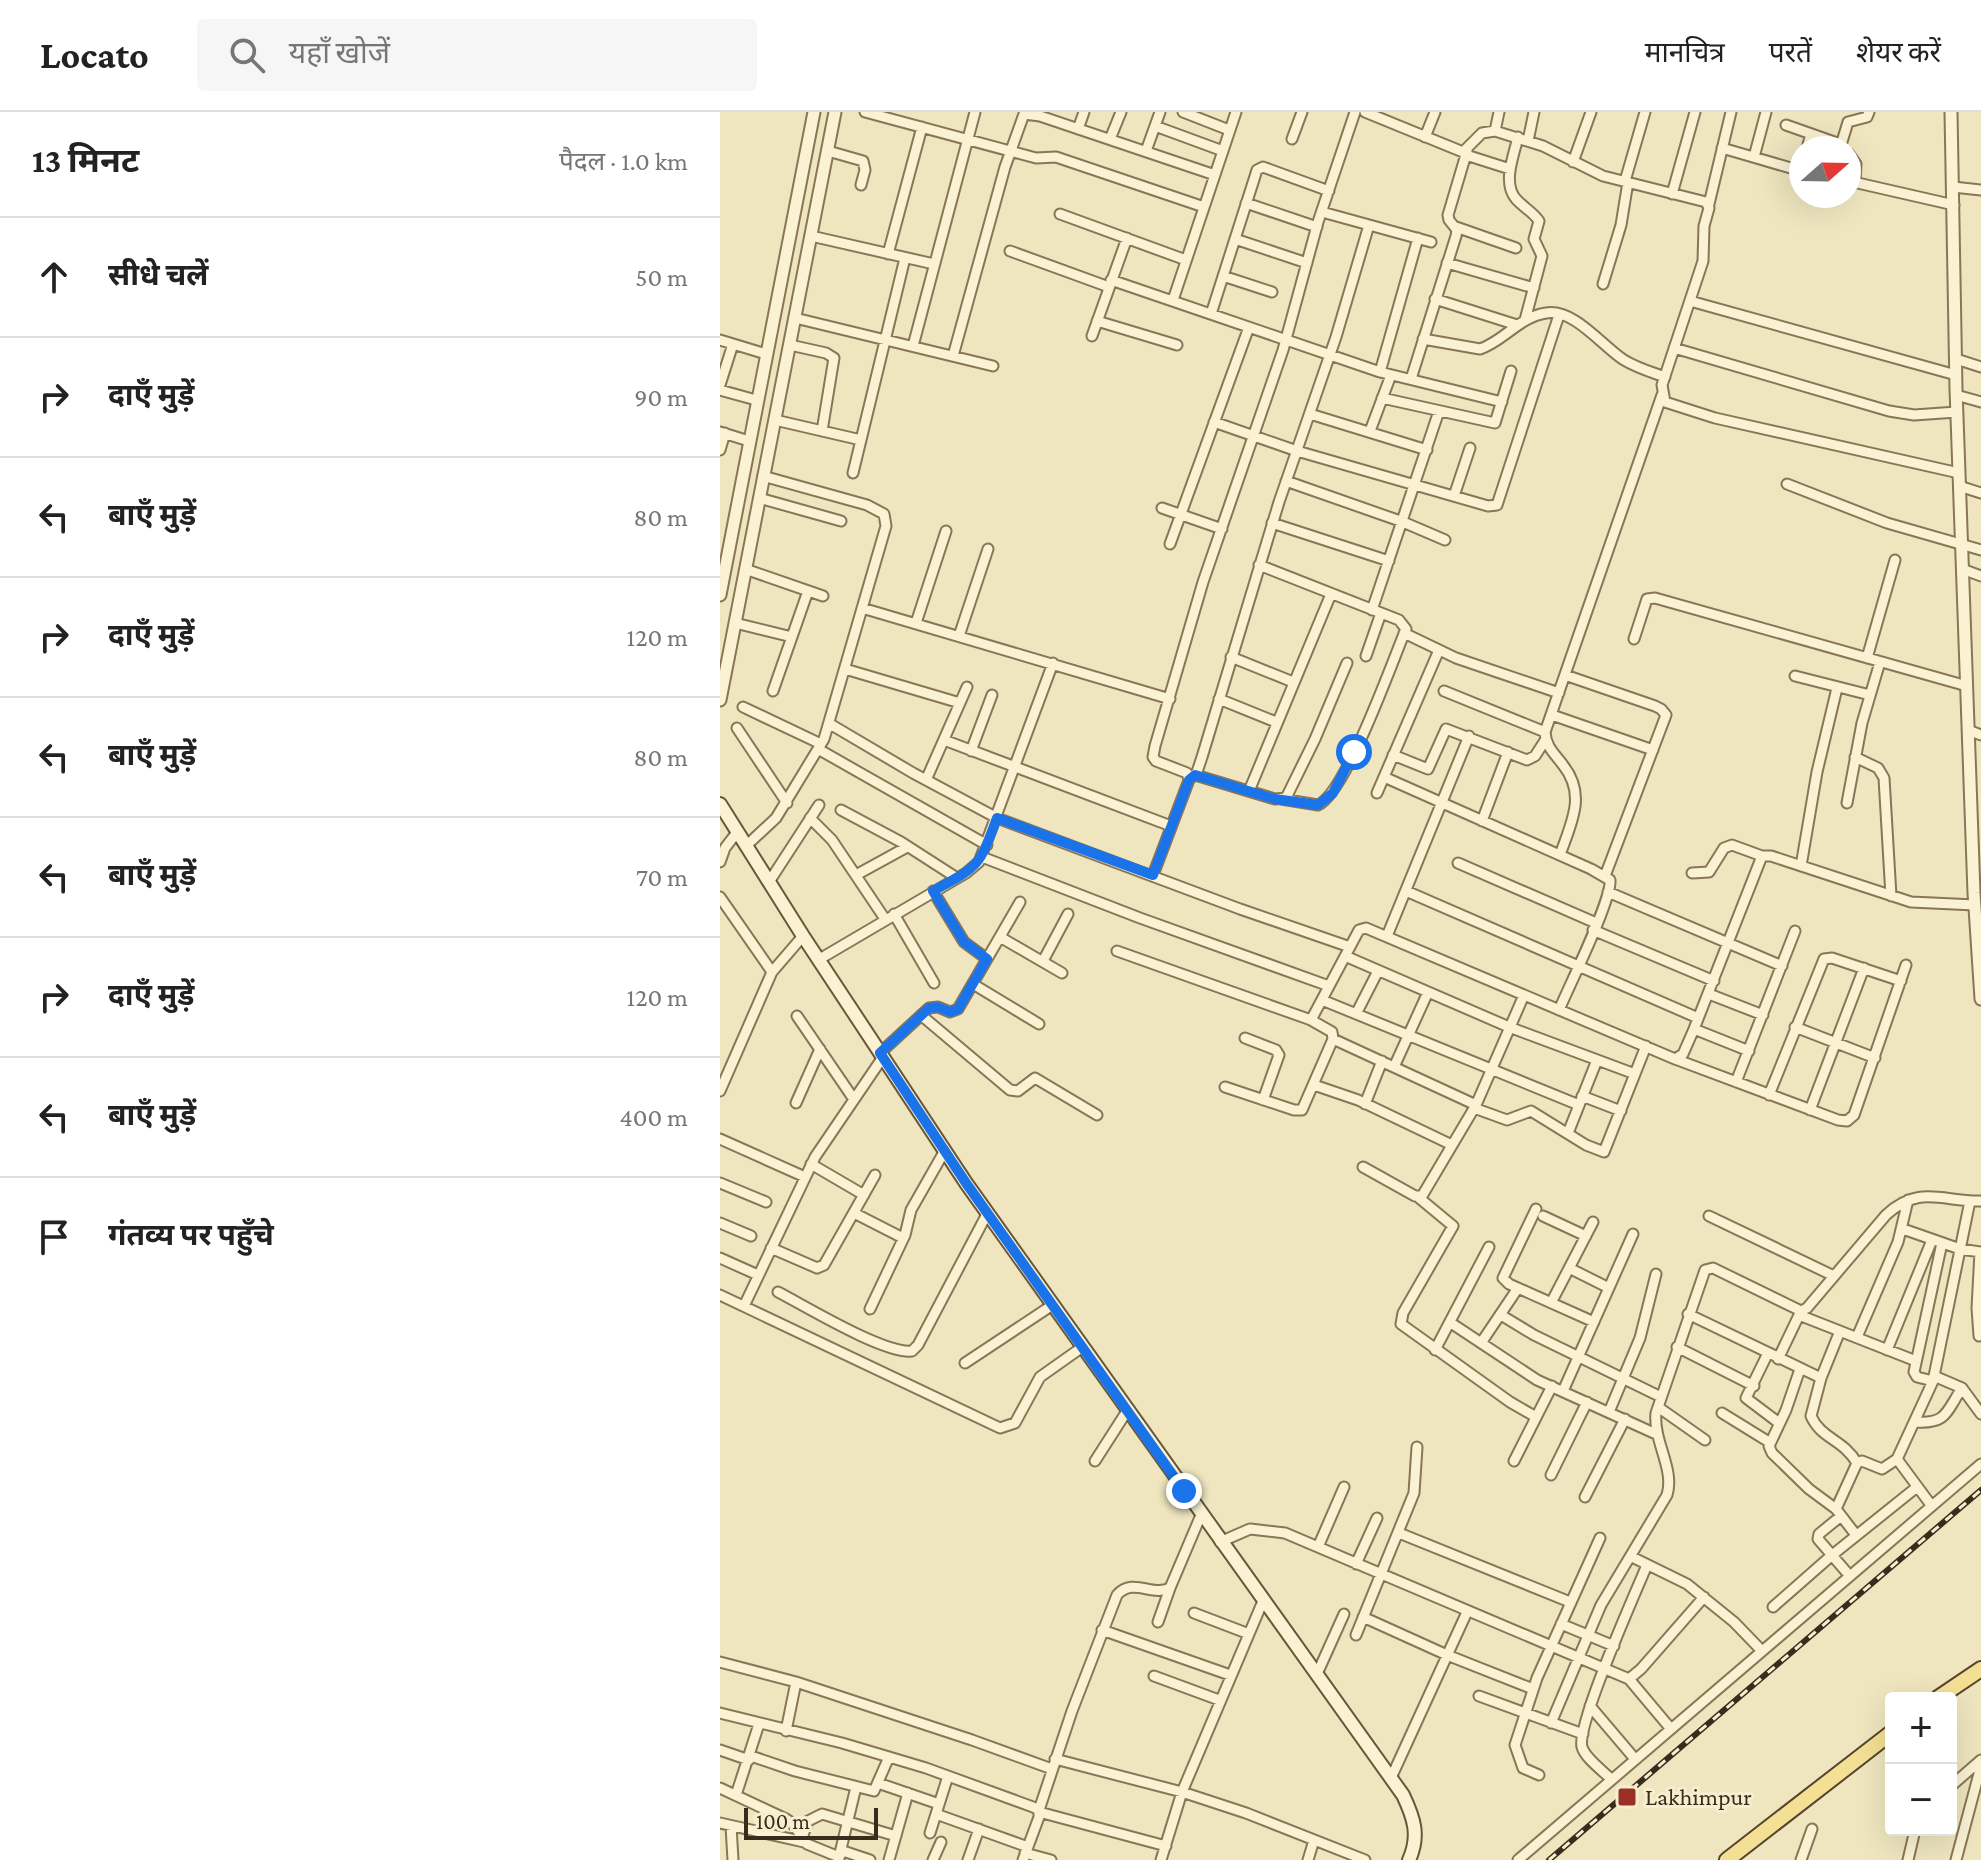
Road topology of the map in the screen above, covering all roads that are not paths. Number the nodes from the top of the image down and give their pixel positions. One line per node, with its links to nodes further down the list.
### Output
1 (814, 112): 105 (street)
2 (835, 112): 42 (street)
3 (865, 112): 25 (street)
4 (910, 112): 25 (street)
5 (975, 112): 37 (street)
6 (1084, 112): 29 (street)
7 (1121, 112): 38 (street)
8 (1160, 112): 27 (street)
9 (1183, 112): 30 (street)
10 (1236, 112): 30 (street)
11 (1302, 112): 39 (street)
12 (1355, 112): 57 (street)
13 (1365, 112): 35 (street)
14 (1435, 112): 35 (street)
15 (1499, 112): 31 (street)
16 (1534, 112): 40 (street)
17 (1591, 112): 48 (street)
18 (1645, 112): 52 (street)
19 (1695, 112): 58 (street)
20 (1731, 112): 41 (street)
21 (1766, 112): 47 (street)
22 (1869, 112): 34 (street)
23 (1951, 112): 55 (street)
24 (1055, 116): 29 (street); 43 (street)
25 (906, 123): 28 (street)
26 (1786, 125): 32 (street)
27 (1155, 126): 44 (street); 45 (street)
28 (922, 127): 37 (street); 75 (street)
29 (1078, 129): 38 (street)
30 (1229, 130): 45 (street)
31 (1495, 131): 36 (street); 46 (street)
32 (1811, 134): 33 (street)
33 (1816, 136)
34 (1845, 136)
35 (1425, 137): 46 (street)
36 (1518, 137): 40 (street); 50 (street)
37 (967, 139): 43 (street); 80 (street)
38 (1110, 139): 44 (street)
39 (1292, 139)
40 (1528, 141): 48 (street)
41 (1722, 148): 47 (street); 60 (street)
42 (828, 151): 54 (street); 68 (street)
43 (1010, 151): 62 (street); 107 (street)
44 (1146, 151): 51 (street)
45 (1223, 151): 51 (street)
46 (1466, 153): 50 (street); 67 (street)
47 (1754, 157): 49 (street)
48 (1573, 162): 52 (street)
49 (1789, 167)
50 (1510, 169): 84 (street)
51 (1215, 175): 62 (street)
52 (1627, 182): 58 (street); 83 (street)
53 (1861, 184): 61 (street)
54 (861, 185)
55 (1953, 187): 56 (street); 61 (street)
56 (1981, 190)
57 (1329, 191): 59 (street); 63 (street)
58 (1672, 194): 60 (street)
59 (1246, 203): 66 (street); 71 (street)
60 (1709, 204): 88 (street)
61 (1954, 205): 108 (street)
62 (1204, 207): 77 (street)
63 (1322, 212): 65 (street); 66 (street)
64 (1060, 214): 69 (street)
65 (1369, 225): 70 (street); 106 (street)
66 (1317, 227): 78 (street)
67 (1456, 227): 73 (street); 79 (street)
68 (811, 236): 75 (street); 91 (street)
69 (1127, 238): 77 (street); 82 (street)
70 (1418, 238): 72 (street); 112 (street)
71 (1235, 239): 78 (street); 81 (street)
72 (1431, 242)
73 (1516, 248)
74 (1010, 251): 82 (street)
75 (888, 254): 76 (street)
76 (905, 258): 80 (street); 96 (street)
77 (1186, 260): 87 (street)
78 (1307, 263): 99 (street)
79 (1447, 263): 84 (street); 86 (street)
80 (934, 264): 103 (street)
81 (1223, 276): 85 (street); 89 (street)
82 (1110, 283): 87 (street); 92 (street)
83 (1603, 284)
84 (1534, 288): 93 (street)
85 (1272, 292)
86 (1435, 299): 93 (street); 97 (street)
87 (1173, 300): 89 (street)
88 (1690, 301): 104 (street); 114 (street)
89 (1211, 314): 94 (street)
90 (1559, 315): 93 (street); 115 (street); 147 (street)
91 (795, 318): 96 (street); 101 (street)
92 (1097, 321): 95 (street); 102 (street)
93 (1521, 323): 97 (street)
94 (1249, 327): 99 (street); 128 (street)
95 (1092, 336)
96 (885, 339): 103 (street); 133 (street)
97 (1423, 339): 116 (street)
98 (720, 340): 100 (street)
99 (1285, 340): 106 (street); 132 (street)
100 (733, 344): 105 (street); 117 (street)
101 (790, 345): 127 (street); 129 (street)
102 (1177, 345)
103 (913, 346): 107 (street)
104 (1674, 348): 115 (street); 125 (street)
105 (766, 354): 121 (street)
106 (1330, 355): 112 (street); 126 (street)
107 (953, 356): 109 (street)
108 (1956, 359): 110 (street); 114 (street)
109 (993, 366)
110 (1981, 367)
111 (1511, 371): 122 (street)
112 (1380, 372): 113 (street)
113 (1391, 375): 116 (street); 120 (street)
114 (1956, 375): 119 (street)
115 (1665, 377): 118 (street)
116 (1411, 379): 122 (street)
117 (720, 387): 121 (street)
118 (1662, 395): 140 (street); 187 (street)
119 (1956, 395): 123 (street); 125 (street)
120 (1382, 398): 124 (street); 130 (street)
121 (756, 400): 134 (street)
122 (1502, 402): 124 (street)
123 (1981, 402)
124 (1439, 411): 137 (street)
125 (1957, 412): 140 (street)
126 (1310, 414): 130 (street); 138 (street)
127 (775, 420): 129 (street); 141 (street)
128 (1214, 422): 132 (street); 150 (street)
129 (822, 431): 133 (street)
130 (1370, 431): 137 (street)
131 (723, 433): 134 (street); 136 (street)
132 (1254, 435): 138 (street); 154 (street)
133 (861, 440): 139 (street)
134 (749, 441): 169 (street)
135 (1470, 448): 147 (street)
136 (720, 450)
137 (1427, 450): 143 (street)
138 (1297, 451): 142 (street); 143 (street)
139 (853, 473)
140 (1959, 473): 145 (street)
141 (763, 476): 148 (street); 171 (street)
142 (1286, 481): 152 (street); 153 (street)
143 (1414, 484): 147 (street); 152 (street)
144 (1787, 484): 157 (street)
145 (1959, 486): 146 (street); 157 (street)
146 (1981, 493)
147 (1454, 496)
148 (759, 498): 151 (street); 164 (street)
149 (1162, 508): 150 (street)
150 (1181, 514): 154 (street); 158 (street)
151 (841, 521)
152 (1403, 522): 156 (street); 162 (street)
153 (1272, 523): 162 (street); 163 (street)
154 (1222, 529): 198 (street)
155 (946, 531): 174 (street)
156 (1445, 540)
157 (1961, 543): 160 (street); 165 (street)
158 (1170, 544)
159 (988, 549): 176 (street)
160 (1981, 550)
161 (1895, 560): 182 (street)
162 (1389, 561): 172 (street)
163 (1259, 565): 168 (street); 181 (street)
164 (745, 569): 167 (street); 173 (street)
165 (1962, 569): 166 (street); 190 (street)
166 (1981, 576)
167 (808, 591): 170 (street); 177 (street)
168 (1331, 594): 172 (street); 189 (street)
169 (720, 595)
170 (823, 596)
171 (862, 608): 174 (street); 186 (street)
172 (1376, 612): 175 (street); 180 (street)
173 (735, 623): 177 (street); 200 (street)
174 (916, 623): 176 (street)
175 (1404, 633): 179 (street); 224 (street)
176 (959, 636): 184 (street)
177 (792, 637): 193 (street)
178 (1634, 639): 182 (street)
179 (1439, 650): 195 (street); 216 (street)
180 (1366, 656)
181 (1231, 657): 189 (street); 199 (street)
182 (1867, 658): 183 (street)
183 (1880, 662): 190 (street); 197 (street)
184 (1053, 663): 198 (street); 218 (street)
185 (1347, 663): 224 (street)
186 (845, 669): 201 (street); 205 (street)
187 (1565, 675): 195 (street); 213 (street)
188 (1795, 676): 192 (street)
189 (1293, 682): 204 (street)
190 (1967, 686): 207 (street)
191 (967, 687): 201 (street)
192 (1837, 688): 197 (street); 244 (street)
193 (773, 691)
194 (1444, 691): 210 (street)
195 (1559, 693): 203 (street)
196 (992, 695): 214 (street)
197 (1870, 695): 217 (street)
198 (1170, 699): 220 (street)
199 (1219, 699): 204 (street); 220 (street)
200 (720, 700)
201 (960, 703): 211 (street)
202 (743, 707): 212 (street)
203 (1552, 715): 210 (street); 213 (street)
204 (1276, 722): 222 (street)
205 (830, 724): 212 (street); 221 (street)
206 (737, 728): 225 (street)
207 (1968, 730): 208 (street); 257 (street)
208 (1981, 735)
209 (1469, 736): 215 (street); 216 (street); 226 (street)
210 (1546, 736): 215 (street); 239 (street)
211 (944, 740): 214 (street); 221 (street)
212 (819, 746): 225 (street); 236 (street)
213 (1653, 750): 248 (street)
214 (971, 751): 218 (street)
215 (1508, 752): 233 (street)
216 (1393, 755): 219 (street)
217 (1855, 757): 227 (street); 254 (street)
218 (1016, 767): 232 (street); 234 (street)
219 (1384, 777): 223 (street); 226 (street)
220 (1192, 778): 222 (street); 234 (street)
221 (926, 780): 232 (street)
222 (1249, 791): 224 (street)
223 (1377, 793)
224 (1281, 799)
225 (787, 803): 237 (street)
226 (1442, 803): 233 (street); 252 (street)
227 (1847, 803)
228 (720, 804): 235 (main road)
229 (819, 805): 231 (street)
230 (841, 810): 238 (street)
231 (810, 818): 246 (street); 250 (street)
232 (997, 818): 236 (street); 247 (street)
233 (1482, 821): 239 (street)
234 (1171, 826): 247 (street)
235 (738, 831): 237 (main road); 242 (street)
236 (987, 845): 241 (street)
237 (746, 846): 250 (main road)
238 (907, 847): 246 (street); 249 (street)
239 (1560, 855): 248 (street)
240 (1762, 856): 244 (street); 245 (street); 266 (street)
241 (982, 857): 249 (street); 283 (street)
242 (720, 862)
243 (1458, 863): 261 (street)
244 (1801, 866): 254 (street)
245 (1692, 873)
246 (856, 875): 259 (street)
247 (1153, 875): 268 (street)
248 (1605, 876): 253 (street)
249 (957, 878): 251 (street)
250 (769, 882): 263 (main road)
251 (933, 891): 259 (street); 269 (street)
252 (1406, 891): 264 (street); 273 (street)
253 (1608, 892): 261 (street); 266 (street)
254 (1891, 896): 257 (street)
255 (720, 897): 277 (street)
256 (1020, 902): 265 (street)
257 (1975, 905): 260 (street)
258 (1068, 914): 271 (street)
259 (890, 916): 270 (street); 281 (street)
260 (1978, 919): 287 (street)
261 (1594, 926): 273 (street); 279 (street)
262 (1795, 931): 274 (street)
263 (803, 936): 270 (main road); 277 (street)
264 (1387, 936): 268 (street); 286 (street)
265 (1000, 937): 269 (street); 271 (street)
266 (1728, 944): 274 (street); 279 (street)
267 (1117, 951): 295 (street)
268 (1348, 951): 276 (street); 283 (street)
269 (987, 959): 282 (street)
270 (818, 960): 307 (main road)
271 (1043, 961): 278 (street)
272 (1906, 965): 280 (street)
273 (1577, 966): 289 (street); 294 (street)
274 (1782, 966): 292 (street)
275 (1864, 968): 280 (street); 298 (street); 303 (street)
276 (1378, 971): 284 (street); 290 (street)
277 (772, 972): 318 (street)
278 (1062, 973)
279 (1714, 981): 285 (street)
280 (1901, 981): 308 (street)
281 (934, 983)
282 (973, 984): 291 (street); 296 (street)
283 (1329, 986): 288 (street)
284 (1428, 992): 297 (street); 300 (street)
285 (1709, 994): 292 (street); 294 (street)
286 (1524, 995): 289 (street); 297 (street)
287 (1981, 999)
288 (1322, 1000): 290 (street); 295 (street)
289 (1559, 1010): 304 (street)
290 (1356, 1014): 300 (street)
291 (921, 1015): 307 (street); 328 (street)
292 (1763, 1015): 306 (street)
293 (797, 1016): 305 (street)
294 (1698, 1018): 299 (street)
295 (1311, 1020): 302 (street)
296 (1039, 1024)
297 (1509, 1027): 310 (street); 313 (street)
298 (1795, 1027): 303 (street); 319 (street)
299 (1694, 1029): 306 (street); 309 (street)
300 (1408, 1037): 312 (street); 313 (street)
301 (1245, 1038): 321 (street)
302 (1333, 1039): 311 (street); 316 (street)
303 (1835, 1043): 308 (street); 326 (street)
304 (1646, 1046): 309 (street); 314 (street)
305 (820, 1049): 320 (street); 323 (street)
306 (1749, 1051): 315 (street)
307 (881, 1055): 320 (street); 332 (main road)
308 (1875, 1058): 326 (street)
309 (1675, 1059): 315 (street)
310 (1597, 1060): 314 (street); 322 (street)
311 (1382, 1061): 312 (street); 324 (street)
312 (1394, 1067): 325 (street)
313 (1490, 1070): 322 (street); 325 (street)
314 (1635, 1074): 327 (street)
315 (1736, 1082): 319 (street)
316 (1314, 1085): 321 (street); 324 (street)
317 (1225, 1087): 321 (street)
318 (720, 1091)
319 (1769, 1095): 326 (street)
320 (853, 1098): 333 (street)
321 (1263, 1100)
322 (1580, 1101): 327 (street); 329 (street)
323 (796, 1103)
324 (1365, 1104): 331 (street)
325 (1475, 1106): 329 (street); 331 (street)
326 (1810, 1110)
327 (1621, 1111): 329 (street)
328 (1097, 1115)
329 (1568, 1133)
330 (720, 1139): 336 (street)
331 (1452, 1145): 339 (street)
332 (944, 1152): 345 (main road); 353 (street)
333 (811, 1164): 336 (street); 338 (street)
334 (1363, 1167): 339 (street)
335 (875, 1175): 338 (street)
336 (805, 1177): 356 (street)
337 (720, 1183): 343 (street)
338 (864, 1195): 344 (street)
339 (1418, 1197): 383 (street)
340 (1908, 1200): 341 (street); 349 (street); 363 (street)
341 (1970, 1201): 342 (street); 357 (street)
342 (1981, 1201)
343 (766, 1202)
344 (854, 1213): 353 (street); 356 (street)
345 (987, 1214): 366 (street); 370 (main road)
346 (1709, 1216): 363 (street)
347 (1593, 1222): 352 (street)
348 (720, 1223): 351 (street)
349 (1903, 1229): 354 (street); 379 (street)
350 (1633, 1234): 365 (street)
351 (751, 1236)
352 (1586, 1236): 360 (street); 364 (street)
353 (903, 1238): 371 (street)
354 (1937, 1242): 357 (street); 384 (street); 388 (street)
355 (1489, 1247): 376 (street)
356 (771, 1248): 362 (street)
357 (1960, 1249): 358 (street); 393 (street)
358 (1981, 1252): 378 (street)
359 (720, 1258): 362 (street)
360 (1569, 1268): 365 (street); 368 (street)
361 (1656, 1274): 391 (street)
362 (758, 1275): 369 (street)
363 (1834, 1276): 372 (street)
364 (1518, 1288): 368 (street); 374 (street)
365 (1609, 1288): 375 (street)
366 (778, 1292)
367 (720, 1295): 369 (street)
368 (1551, 1303): 375 (street)
369 (744, 1306): 382 (street)
370 (1051, 1306): 382 (main road); 389 (street)
371 (870, 1309)
372 (1800, 1313): 373 (street); 377 (street); 387 (street)
373 (1688, 1314): 381 (street); 385 (street)
374 (1501, 1315): 380 (street); 386 (street)
375 (1594, 1322): 386 (street)
376 (1451, 1323): 380 (street); 383 (street)
377 (1840, 1331): 379 (street); 392 (street)
378 (1979, 1336)
379 (1857, 1337): 384 (street)
380 (1481, 1343): 394 (street)
381 (1677, 1347): 395 (street); 399 (street)
382 (1081, 1348): 400 (main road)
383 (1435, 1350): 404 (street)
384 (1887, 1350): 388 (street)
385 (1768, 1353): 387 (street); 395 (street)
386 (1579, 1355): 391 (street); 397 (street)
387 (1778, 1359): 390 (street)
388 (1916, 1361): 393 (street)
389 (965, 1363)
390 (1800, 1369): 392 (street); 407 (street)
391 (1624, 1377): 399 (street); 401 (street)
392 (1821, 1378): 415 (street)
393 (1934, 1379): 396 (street); 406 (street)
394 (1552, 1386): 397 (street); 404 (street)
395 (1754, 1386): 407 (street)
396 (1962, 1388): 403 (street); 406 (street)
397 (1563, 1391): 398 (street)
398 (1587, 1402): 401 (street); 417 (street)
399 (1659, 1402): 408 (street); 409 (street)
400 (1127, 1411): 413 (street); 423 (main road)
401 (1609, 1412): 405 (street)
402 (1722, 1413): 410 (street)
403 (1981, 1414)
404 (1536, 1417): 414 (street)
405 (1625, 1419): 408 (street); 420 (street)
406 (1916, 1422): 412 (street)
407 (1779, 1423): 410 (street)
408 (1656, 1434): 431 (street)
409 (1705, 1440)
410 (1769, 1442): 422 (street)
411 (1417, 1447): 425 (street)
412 (1897, 1459): 415 (street); 419 (street)
413 (1095, 1461)
414 (1514, 1461)
415 (1857, 1463): 422 (street)
416 (1981, 1464): 421 (street)
417 (1551, 1475)
418 (1344, 1487): 429 (street)
419 (1917, 1487): 421 (street); 426 (street)
420 (1585, 1497)
421 (1931, 1505): 435 (street)
422 (1838, 1512): 426 (street); 430 (street)
423 (1201, 1515): 428 (main road); 436 (street)
424 (1377, 1518): 432 (street)
425 (1399, 1533): 434 (street); 439 (street)
426 (1856, 1535): 430 (street)
427 (1600, 1538): 439 (street)
428 (1220, 1542): 429 (street); 438 (main road)
429 (1318, 1547): 432 (street)
430 (1831, 1556): 435 (street); 440 (street)
431 (1632, 1557): 433 (street); 450 (street)
432 (1356, 1564): 434 (street)
433 (1647, 1565): 437 (street); 451 (street)
434 (1381, 1575): 441 (street); 444 (street)
435 (1849, 1575): 453 (street)
436 (1170, 1588): 445 (street); 447 (street)
437 (1704, 1597): 453 (street); 462 (street)
438 (1263, 1601): 448 (street); 459 (main road)
439 (1570, 1602): 446 (street)
440 (1773, 1607)
441 (1467, 1612): 452 (street); 454 (street)
442 (1194, 1613): 448 (street)
443 (1344, 1614): 459 (street)
444 (1363, 1617): 449 (street); 454 (street)
445 (1158, 1622)
446 (1561, 1624): 450 (street); 452 (street)
447 (1102, 1630): 460 (street); 482 (street)
448 (1249, 1634): 460 (street)
449 (1356, 1635)
450 (1589, 1636): 451 (street); 455 (street)
451 (1614, 1646): 458 (street)
452 (1550, 1647): 455 (street); 464 (street)
453 (1762, 1651): 473 (street)
454 (1447, 1655): 464 (street); 486 (street)
455 (1579, 1659): 458 (street); 471 (street)
456 (720, 1662): 463 (street)
457 (1981, 1669): 465 (main road)
458 (1604, 1670): 462 (street); 468 (street)
459 (1317, 1674): 486 (main road)
460 (1230, 1675): 467 (street)
461 (1154, 1676): 467 (street)
462 (1629, 1679): 473 (street)
463 (796, 1682): 474 (street); 482 (street)
464 (1533, 1689): 470 (street)
465 (1947, 1692)
466 (1479, 1696): 470 (street)
467 (1219, 1700): 492 (street)
468 (1590, 1706): 475 (street); 480 (street)
469 (720, 1713): 472 (street)
470 (1525, 1714): 471 (street); 484 (street)
471 (1551, 1723): 475 (street)
472 (759, 1724): 474 (street); 479 (street)
473 (1671, 1729): 480 (street)
474 (786, 1731): 478 (street)
475 (1583, 1734): 487 (street)
476 (1885, 1738): 512 (main road)
477 (720, 1752): 479 (street)
478 (889, 1757): 485 (street); 489 (street)
479 (750, 1758): 490 (street); 494 (street)
480 (1635, 1759): 487 (street)
481 (1981, 1760): 488 (street)
482 (1054, 1764): 492 (street); 496 (street)
483 (1980, 1773): 527 (street)
484 (1539, 1775)
485 (948, 1776): 495 (street); 496 (street)
486 (1391, 1778): 523 (main road)
487 (1611, 1779): 524 (street)
488 (1957, 1781)
489 (878, 1783): 490 (street); 493 (street)
490 (856, 1787): 497 (street)
491 (720, 1788): 494 (street)
492 (1182, 1792): 506 (street); 508 (street)
493 (908, 1793): 495 (street); 502 (street)
494 (736, 1795): 505 (street)
495 (937, 1809): 499 (street); 501 (street)
496 (1039, 1811): 508 (street); 510 (street)
497 (847, 1822): 502 (street); 505 (street); 511 (street)
498 (725, 1825): 504 (street); 505 (street)
499 (979, 1829): 510 (street); 518 (street)
500 (1812, 1829): 525 (street)
501 (930, 1833)
502 (896, 1836): 516 (street)
503 (1914, 1836): 526 (street)
504 (725, 1838): 513 (street)
505 (803, 1840): 509 (street)
506 (1314, 1840): 521 (street); 522 (street)
507 (941, 1842): 517 (street)
508 (1166, 1846): 520 (street)
509 (816, 1849): 511 (street); 514 (street)
510 (1025, 1853): 519 (street)
511 (839, 1857): 515 (street)
512 (1729, 1859)
513 (733, 1860)
514 (812, 1860)
515 (870, 1860)
516 (889, 1860)
517 (933, 1860)
518 (968, 1860)
519 (1051, 1860)
520 (1161, 1860)
521 (1308, 1860)
522 (1365, 1860)
523 (1409, 1860)
524 (1518, 1860)
525 (1801, 1860)
526 (1908, 1860)
527 (1956, 1860)

